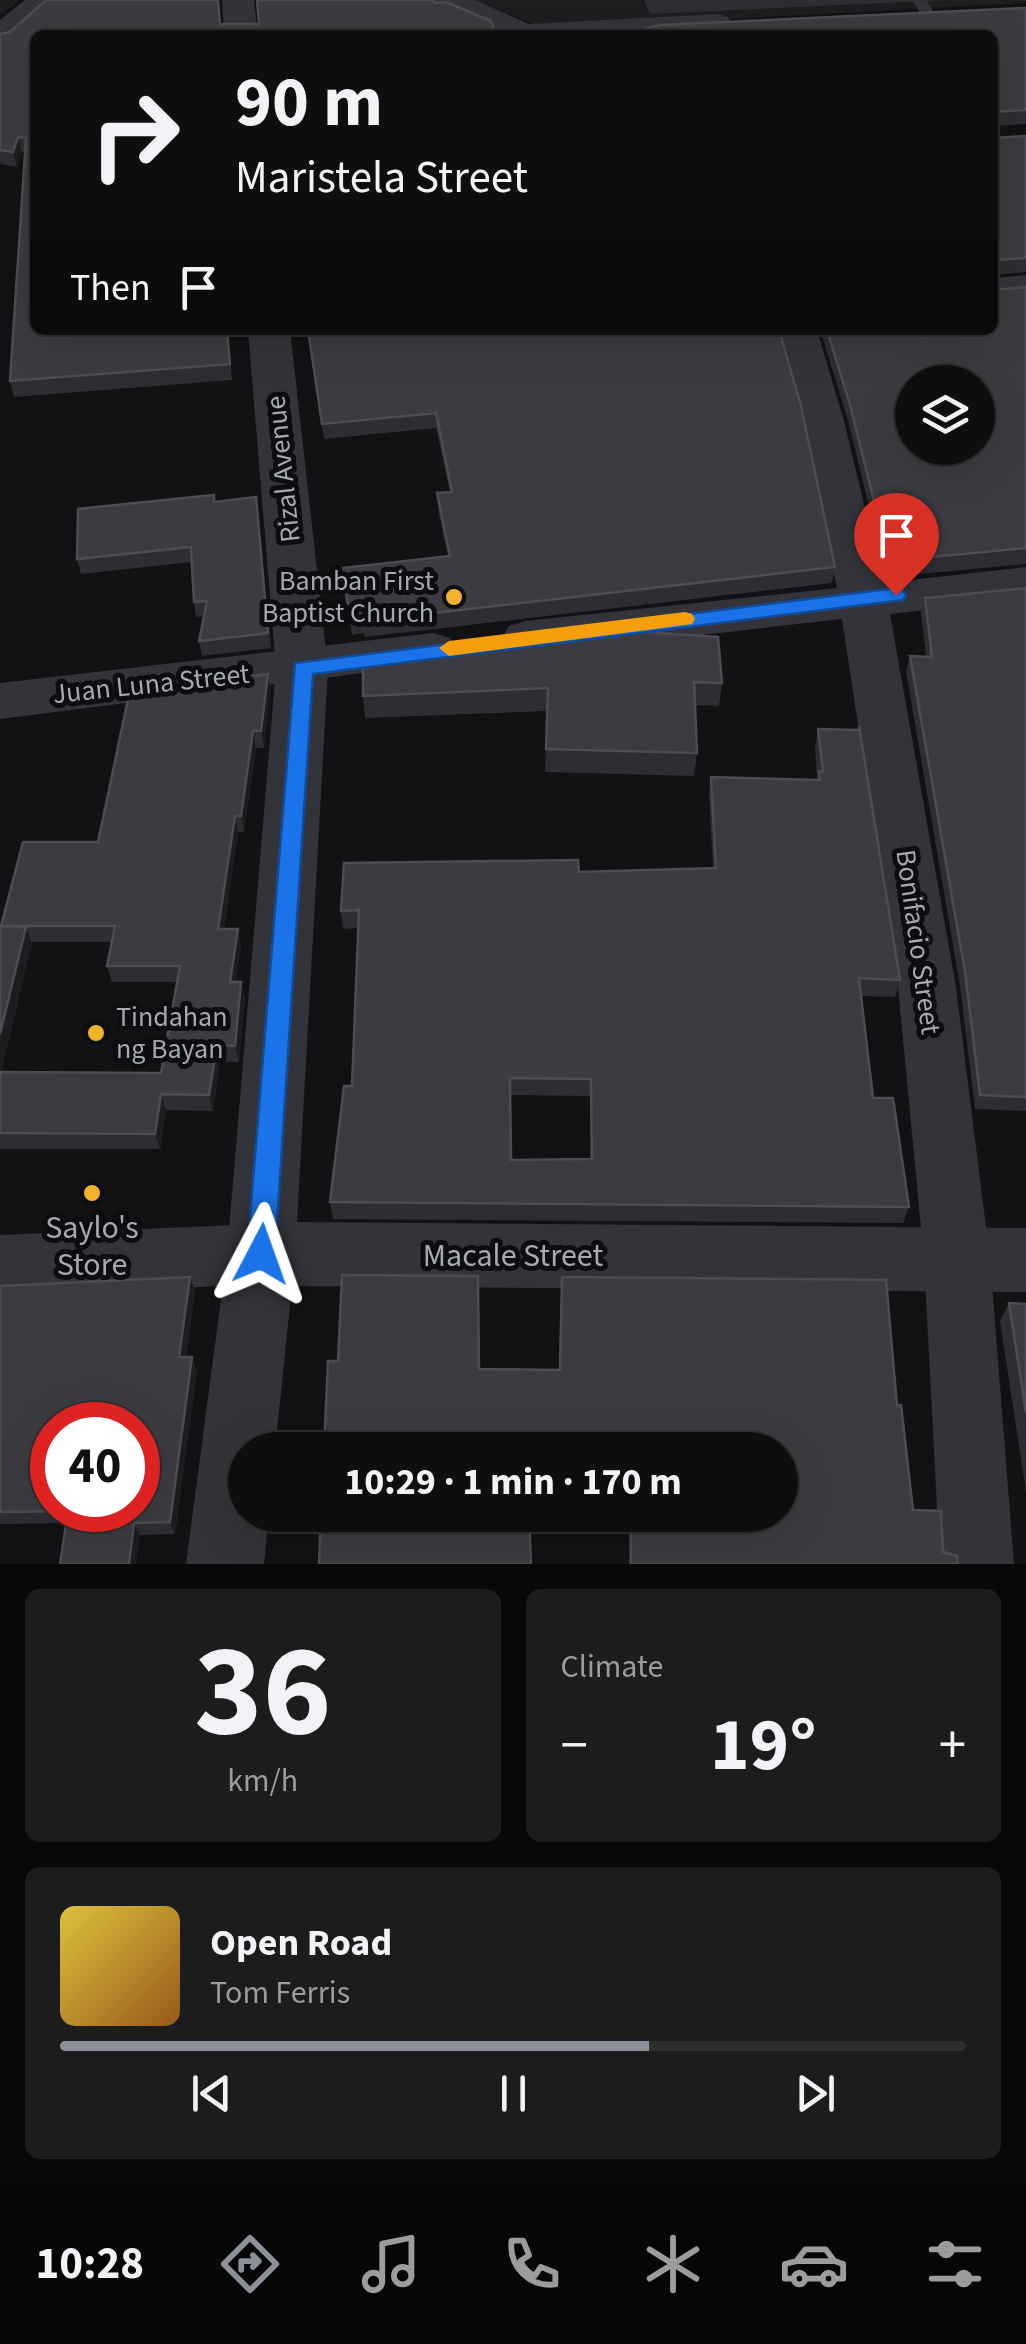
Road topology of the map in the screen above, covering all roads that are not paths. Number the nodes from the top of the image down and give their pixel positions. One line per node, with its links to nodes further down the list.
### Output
1 (238, 0): 7 (street)
2 (446, 0): 8 (street)
3 (923, 7): 4 (street); 5 (street)
4 (967, 12)
5 (890, 16)
6 (755, 22): 9 (street)
7 (241, 30)
8 (516, 30)
9 (602, 30)
10 (1026, 287): 11 (street)
11 (998, 289)
12 (269, 335): 16 (street, Rizal Avenue)
13 (798, 335): 15 (street, Bonifacio Street)
14 (1026, 583): 15 (street, Juan Luna Street)
15 (863, 598): 16 (street, Juan Luna Street); 19 (street, Bonifacio Street)
16 (302, 668): 17 (street, Juan Luna Street); 18 (street, Rizal Avenue)
17 (0, 701)
18 (261, 1254): 19 (street, Macale Street); 21 (street, Macale Street); 22 (street, Rizal Avenue)
19 (957, 1259): 20 (street, Macale Street); 23 (street, Bonifacio Street)
20 (1026, 1260)
21 (0, 1266)
22 (225, 1564)
23 (977, 1564)

